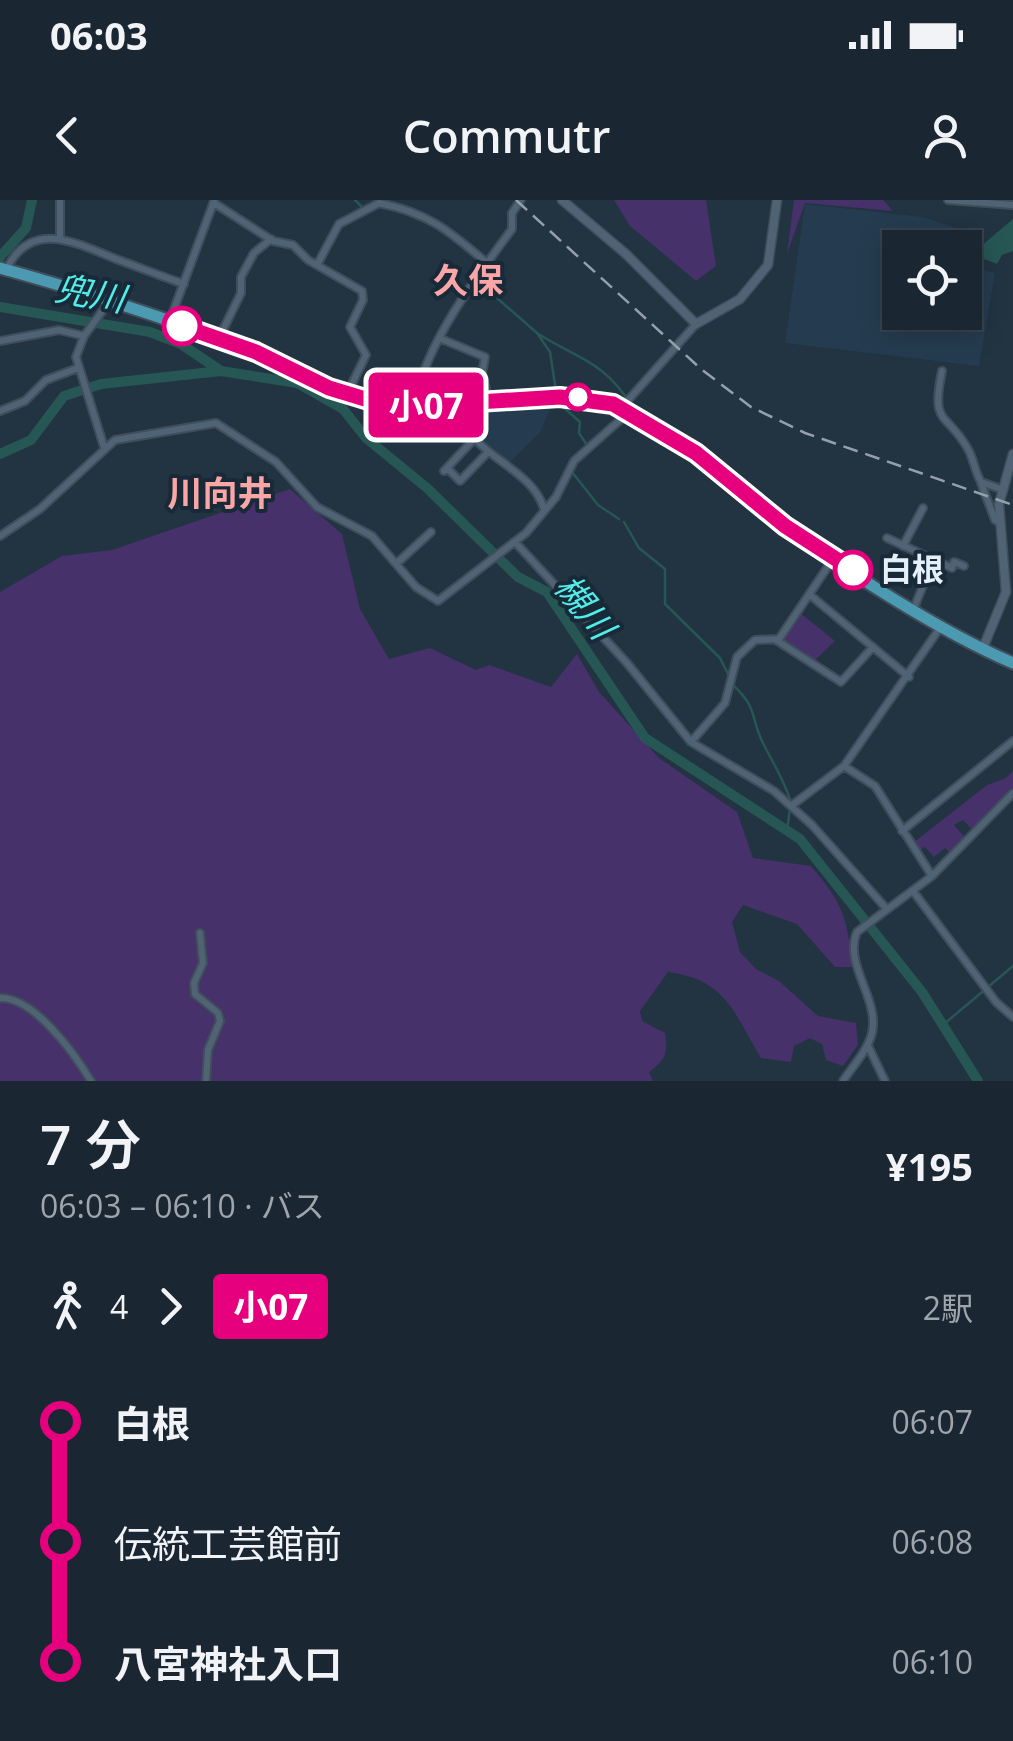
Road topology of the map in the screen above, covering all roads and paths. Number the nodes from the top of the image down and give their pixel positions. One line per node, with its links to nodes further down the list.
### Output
1 (60, 200): 8 (street)
2 (520, 200): 10 (street)
3 (562, 200): 16 (street)
4 (777, 200): 16 (street)
5 (948, 200): 7 (street)
6 (216, 202): 9 (street); 13 (street)
7 (1013, 205)
8 (60, 236): 12 (street); 13 (street)
9 (271, 240): 11 (street); 19 (street)
10 (487, 263): 11 (street); 18 (street)
11 (318, 264): 23 (street)
12 (3, 269): 14 (highway)
13 (184, 284): 15 (street)
14 (109, 302): 15 (highway); 17 (street)
15 (169, 322): 19 (highway)
16 (696, 324): 27 (street)
17 (85, 334): 20 (street); 21 (street)
18 (439, 338): 24 (street); 26 (street)
19 (219, 339): 23 (highway)
20 (0, 340)
21 (78, 369): 28 (street); 30 (street)
22 (942, 371): 33 (street)
23 (347, 395): 26 (highway)
24 (489, 401): 25 (highway); 27 (highway)
25 (474, 402): 26 (highway); 29 (street)
26 (412, 406)
27 (626, 409): 36 (street); 43 (highway)
28 (0, 411)
29 (476, 437): 31 (street); 31 (street)
30 (104, 446): 39 (street); 45 (street)
31 (488, 452): 36 (street)
32 (1013, 454): 34 (street)
33 (981, 482): 34 (street); 37 (street)
34 (1006, 483): 37 (street)
35 (923, 508): 42 (street)
36 (544, 509): 41 (street)
37 (1000, 523): 47 (street)
38 (430, 532): 45 (street)
39 (0, 536)
40 (887, 538): 42 (street)
41 (512, 543): 45 (street); 57 (street)
42 (903, 546): 44 (street)
43 (834, 558): 48 (street); 49 (highway)
44 (933, 561): 46 (street); 49 (street)
45 (396, 564)
46 (964, 566)
47 (1010, 571): 53 (street)
48 (810, 595): 51 (street); 52 (street)
49 (914, 608): 50 (highway)
50 (943, 624): 53 (highway); 55 (street)
51 (776, 640): 52 (street); 57 (street)
52 (873, 647): 55 (street)
53 (984, 648): 54 (highway)
54 (1013, 662)
55 (909, 677): 58 (street)
56 (1013, 741): 61 (street)
57 (691, 742): 60 (street)
58 (844, 766): 60 (street); 61 (street)
59 (1013, 793): 62 (street)
60 (791, 806): 64 (street)
61 (902, 831): 62 (street)
62 (932, 876): 63 (street)
63 (913, 891): 64 (street); 67 (street)
64 (884, 908): 68 (street)
65 (200, 932): 70 (street)
66 (0, 998): 69 (street)
67 (1013, 1017)
68 (868, 1045): 71 (street); 72 (street)
69 (91, 1081)
70 (206, 1081)
71 (842, 1081)
72 (885, 1081)

